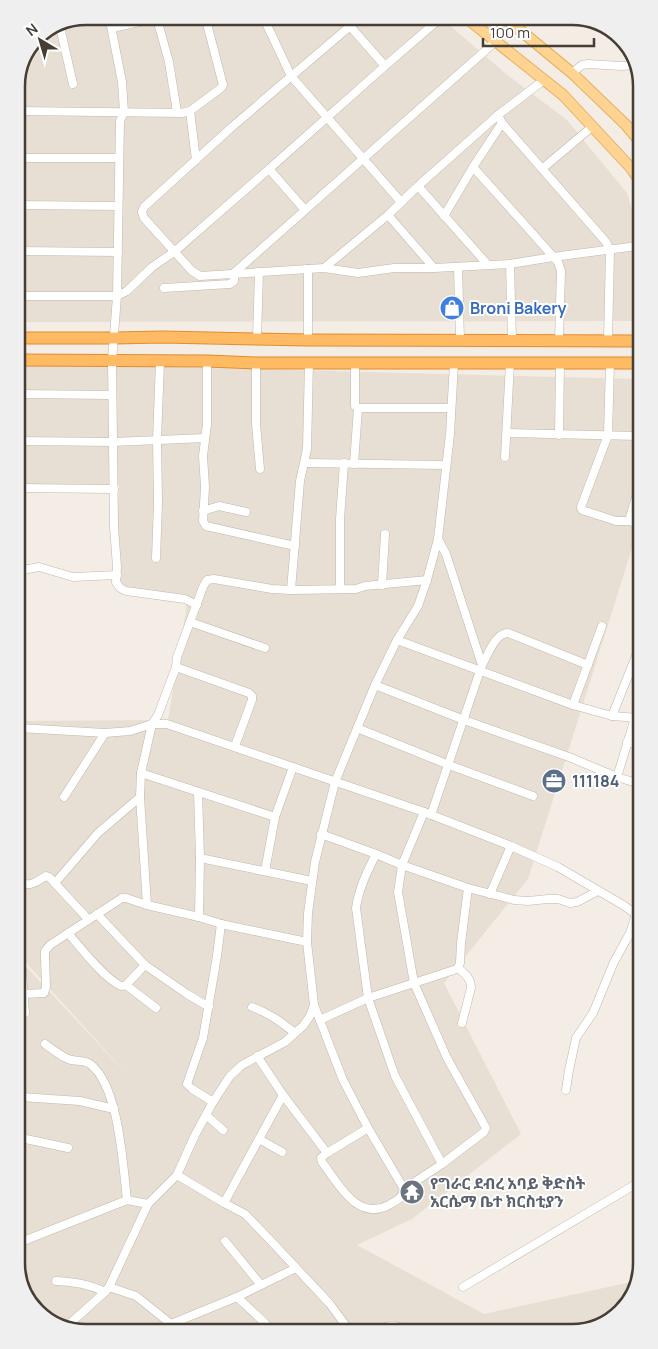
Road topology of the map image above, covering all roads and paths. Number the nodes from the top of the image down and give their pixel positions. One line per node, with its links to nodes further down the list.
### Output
1 (111, 25): 10 (street)
2 (127, 25): 10 (street)
3 (159, 25): 22 (street)
4 (207, 25): 20 (street)
5 (267, 25): 16 (street)
6 (432, 25): 13 (street)
7 (475, 25): 12 (main road)
8 (514, 25): 15 (main road)
9 (350, 27): 13 (street); 16 (street)
10 (112, 28): 21 (street)
11 (61, 30): 18 (street)
12 (495, 42): 17 (main road); 30 (street)
13 (384, 66): 24 (street)
14 (629, 66): 15 (street)
15 (572, 73): 27 (main road)
16 (290, 76): 24 (street); 31 (street)
17 (544, 80): 23 (street); 26 (main road)
18 (73, 84)
19 (25, 111): 21 (street)
20 (190, 111): 22 (street); 31 (street)
21 (124, 112): 22 (street); 29 (street)
22 (178, 112)
23 (498, 115): 25 (street); 36 (street)
24 (327, 117): 30 (street); 34 (street)
25 (502, 123): 32 (street); 33 (street)
26 (593, 126): 33 (street); 35 (main road)
27 (633, 133)
28 (25, 158): 29 (street)
29 (119, 158): 39 (street)
30 (363, 159): 37 (street); 40 (street)
31 (196, 160): 47 (street)
32 (473, 167): 42 (street); 48 (street)
33 (543, 168): 44 (street)
34 (269, 169): 40 (street); 47 (street)
35 (633, 171)
36 (418, 186): 37 (street); 42 (street)
37 (401, 202): 41 (street)
38 (25, 205): 39 (street)
39 (118, 206): 46 (street)
40 (305, 210): 56 (street)
41 (388, 215): 51 (street); 52 (street)
42 (444, 216): 50 (street)
43 (633, 247): 44 (street)
44 (610, 250): 48 (street); 67 (street)
45 (25, 251): 46 (street)
46 (118, 252): 59 (street)
47 (174, 252): 56 (street); 59 (street)
48 (553, 257): 49 (street); 66 (street)
49 (510, 264): 50 (street); 65 (street)
50 (488, 265): 53 (street)
51 (324, 268): 52 (street); 54 (street)
52 (434, 268): 53 (street)
53 (458, 268): 64 (street)
54 (308, 269): 55 (street); 63 (street)
55 (259, 272): 56 (street); 62 (street)
56 (234, 273): 57 (street)
57 (164, 288)
58 (25, 296): 59 (street)
59 (117, 296): 61 (street)
60 (25, 338): 61 (highway)
61 (115, 338): 62 (highway); 70 (street)
62 (257, 338): 63 (highway)
63 (308, 340): 64 (highway)
64 (460, 340): 65 (highway)
65 (512, 340): 66 (highway)
66 (559, 340): 67 (highway)
67 (608, 341): 68 (highway)
68 (633, 341)
69 (25, 360): 70 (highway)
70 (112, 361): 72 (highway); 82 (street)
71 (207, 361): 72 (highway); 75 (highway); 89 (street)
72 (160, 362): 90 (street)
73 (309, 362): 75 (highway); 76 (highway); 94 (street)
74 (560, 362): 78 (highway); 79 (highway); 86 (street)
75 (256, 363): 98 (street)
76 (355, 363): 77 (highway); 83 (street)
77 (454, 363): 78 (highway); 84 (street)
78 (510, 363): 85 (street)
79 (610, 363): 80 (highway); 87 (street)
80 (633, 363)
81 (25, 394): 82 (street)
82 (112, 395): 92 (street)
83 (358, 408): 84 (street); 96 (street)
84 (451, 408): 97 (street)
85 (507, 433): 86 (street); 93 (street)
86 (559, 435): 87 (street)
87 (608, 435): 88 (street); 104 (street)
88 (633, 436)
89 (206, 438): 90 (street); 102 (street)
90 (157, 439): 92 (street); 109 (street)
91 (25, 441): 92 (street)
92 (113, 442): 100 (street)
93 (505, 457)
94 (305, 463): 95 (street); 108 (street)
95 (344, 463): 96 (street); 115 (street)
96 (354, 464): 97 (street)
97 (445, 465): 107 (street)
98 (260, 469)
99 (25, 488): 100 (street)
100 (114, 489): 111 (street)
101 (633, 507): 104 (street)
102 (203, 511): 103 (street); 108 (street)
103 (246, 512)
104 (629, 521): 105 (street)
105 (633, 522)
106 (385, 534): 113 (street)
107 (438, 539): 112 (street); 124 (street)
108 (295, 546): 114 (street)
109 (156, 558)
110 (25, 570): 111 (street)
111 (117, 575): 116 (street)
112 (427, 580): 113 (street); 119 (street)
113 (382, 584): 115 (street)
114 (291, 590): 115 (street); 116 (street)
115 (340, 590)
116 (197, 604): 117 (street)
117 (190, 622): 120 (street); 123 (street)
118 (602, 626): 122 (street)
119 (397, 640): 124 (street); 125 (street)
120 (265, 648)
121 (633, 664): 127 (street)
122 (588, 665): 124 (street); 126 (street)
123 (176, 667): 130 (street); 137 (street)
124 (481, 669): 126 (street); 129 (street)
125 (375, 686): 129 (street); 132 (street)
126 (573, 705): 127 (street)
127 (612, 716): 128 (street)
128 (633, 718)
129 (464, 720): 138 (street); 141 (street)
130 (152, 724): 134 (street); 137 (street); 140 (street)
131 (25, 728): 134 (street)
132 (357, 728): 138 (street); 142 (street)
133 (633, 729): 135 (street)
134 (105, 733): 146 (street)
135 (628, 742): 136 (street); 141 (street)
136 (633, 743)
137 (235, 746): 139 (street)
138 (449, 765): 145 (street); 148 (street)
139 (293, 767): 142 (street); 149 (street)
140 (141, 773): 144 (street); 147 (street)
141 (617, 777): 143 (street)
142 (336, 782): 148 (street); 150 (street)
143 (633, 782)
144 (198, 792): 149 (street); 153 (street)
145 (533, 796)
146 (64, 797)
147 (140, 797): 157 (street); 162 (street)
148 (427, 813): 151 (street); 154 (street)
149 (275, 817): 155 (street)
150 (321, 834): 152 (street); 156 (street)
151 (511, 846): 160 (street); 161 (street)
152 (376, 854): 154 (street); 176 (street)
153 (200, 858): 155 (street); 165 (street)
154 (402, 866): 159 (street); 173 (street)
155 (265, 871): 156 (street)
156 (312, 881): 170 (street)
157 (55, 883): 158 (street); 166 (street)
158 (25, 884)
159 (468, 888): 161 (street); 172 (street)
160 (598, 890): 161 (street); 163 (street)
161 (490, 894)
162 (147, 905): 164 (street); 165 (street)
163 (633, 912)
164 (97, 914): 166 (street); 171 (street)
165 (199, 916): 167 (street)
166 (88, 919): 169 (street)
167 (221, 924): 170 (street); 178 (street)
168 (633, 926): 186 (street)
169 (68, 933): 174 (street); 175 (street)
170 (307, 942): 177 (street)
171 (146, 965): 174 (street); 178 (street)
172 (458, 968): 173 (street); 182 (street)
173 (414, 983): 176 (street); 199 (street)
174 (126, 985): 180 (street)
175 (25, 994)
176 (368, 998): 181 (street); 199 (street)
177 (314, 1005): 181 (street); 183 (street)
178 (208, 1007): 189 (street)
179 (252, 1007): 183 (street)
180 (156, 1008)
181 (320, 1020): 192 (street)
182 (462, 1023)
183 (296, 1033): 185 (street)
184 (45, 1044): 190 (street)
185 (257, 1056): 187 (street); 189 (street)
186 (566, 1090)
187 (283, 1095): 195 (street); 198 (street)
188 (25, 1097): 190 (street)
189 (213, 1102): 191 (street)
190 (114, 1109): 203 (street)
191 (206, 1115): 193 (street); 200 (street)
192 (368, 1128): 198 (street); 202 (street)
193 (223, 1130)
194 (25, 1139): 196 (street)
195 (259, 1139): 197 (street); 204 (street)
196 (68, 1148)
197 (282, 1152)
198 (327, 1153): 202 (street)
199 (442, 1164): 202 (street)
200 (177, 1175): 204 (street); 205 (street)
201 (633, 1186): 211 (street)
202 (404, 1189)
203 (127, 1200): 205 (street); 206 (street)
204 (224, 1203): 208 (street)
205 (148, 1204): 212 (street)
206 (25, 1240)
207 (225, 1241): 210 (street)
208 (296, 1268): 210 (street); 217 (street)
209 (56, 1281): 212 (street)
210 (261, 1285): 213 (street)
211 (463, 1287)
212 (107, 1290): 214 (street); 215 (street)
213 (237, 1297): 215 (street); 216 (street)
214 (71, 1322)
215 (170, 1324)
216 (266, 1324)
217 (345, 1324)

